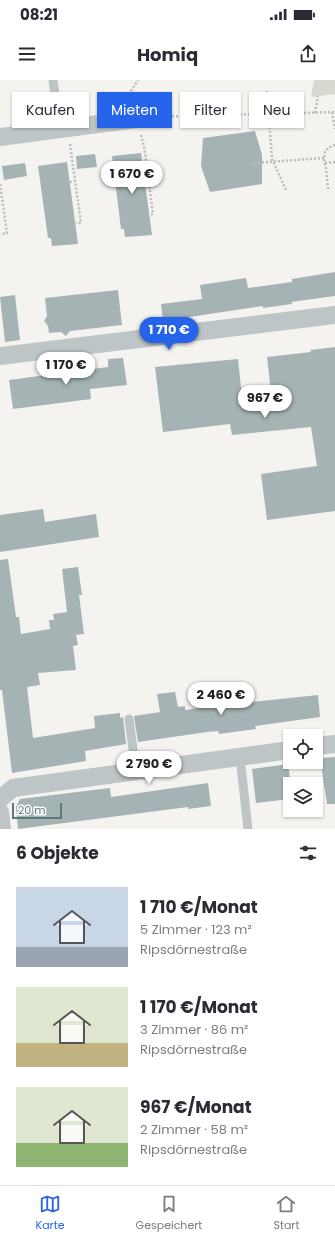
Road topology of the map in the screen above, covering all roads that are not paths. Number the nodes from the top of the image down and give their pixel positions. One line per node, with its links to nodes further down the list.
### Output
1 (53, 80): 2 (lane)
2 (56, 92)
3 (64, 128): 4 (street)
4 (0, 137)
5 (335, 315): 6 (street)
6 (0, 356)
7 (129, 719): 12 (lane)
8 (335, 744): 9 (street)
9 (323, 745)
10 (283, 751): 11 (street)
11 (240, 757): 12 (street); 16 (lane)
12 (136, 772): 13 (street)
13 (0, 799)
14 (0, 812): 15 (street)
15 (2, 829)
16 (248, 829)

